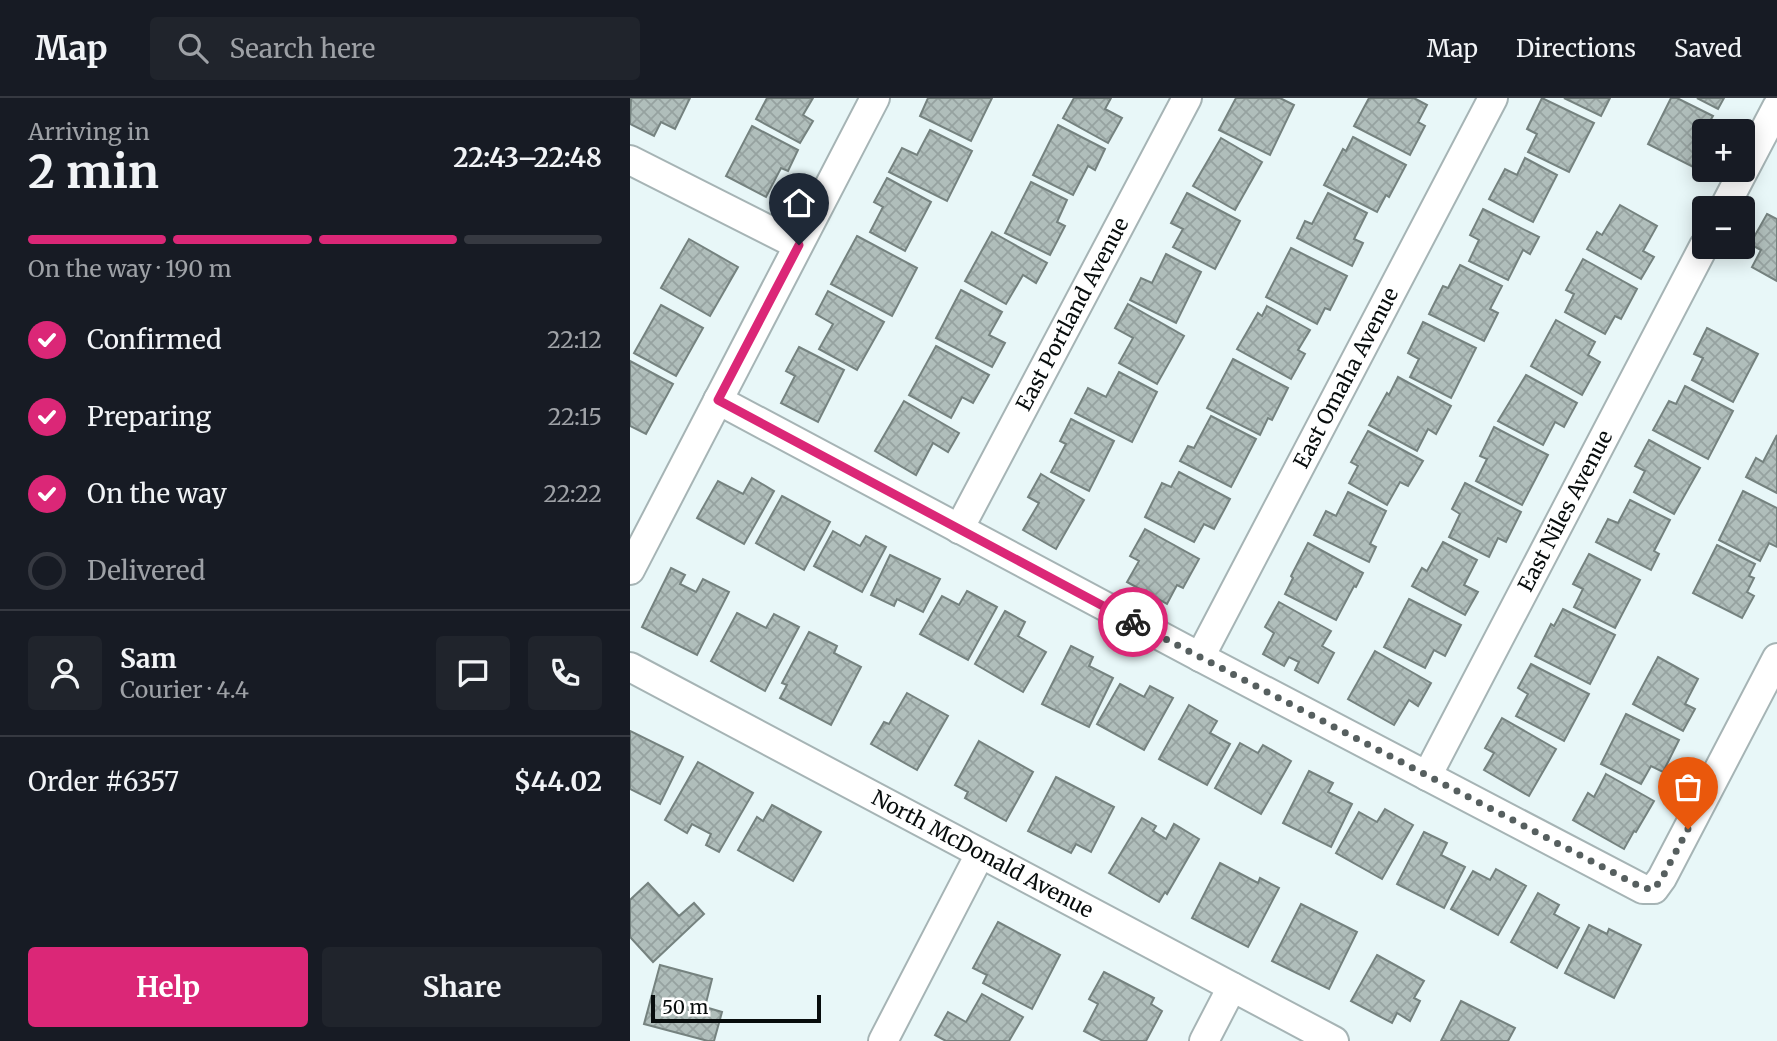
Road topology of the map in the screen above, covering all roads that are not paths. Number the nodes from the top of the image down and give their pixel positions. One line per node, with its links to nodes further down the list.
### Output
1 (875, 98): 7 (street)
2 (1186, 98): 10 (street, East Portland Avenue)
3 (1493, 98): 12 (street, East Omaha Avenue)
4 (1777, 107): 6 (street)
5 (630, 160): 7 (street)
6 (1730, 196)
7 (799, 245): 9 (street)
8 (1697, 259): 15 (street, East Niles Avenue)
9 (718, 400): 10 (street); 11 (street)
10 (959, 529): 12 (street)
11 (630, 570)
12 (1200, 657): 15 (street)
13 (1777, 658): 15 (street)
14 (630, 667): 16 (street, North McDonald Avenue)
15 (1427, 776)
16 (980, 854): 17 (street, North McDonald Avenue); 18 (street)
17 (1232, 988): 19 (street); 20 (street, North McDonald Avenue)
18 (883, 1041)
19 (1204, 1041)
20 (1334, 1041)

